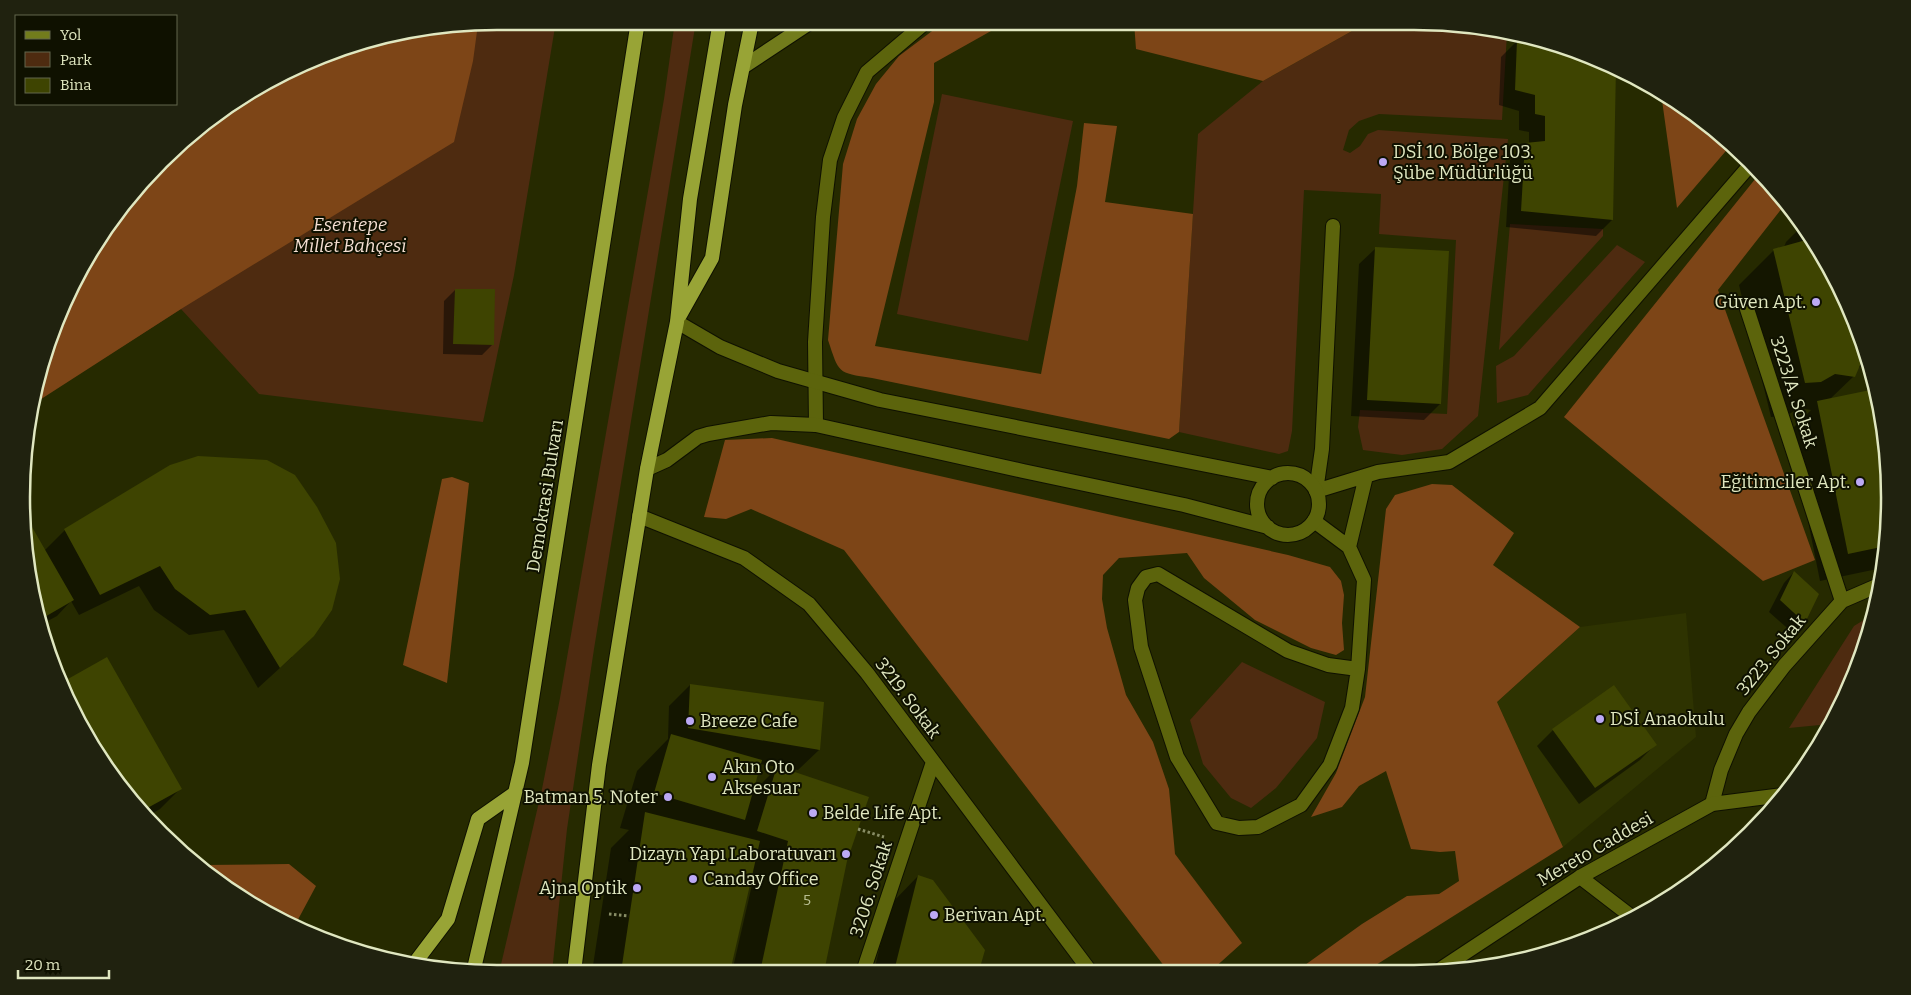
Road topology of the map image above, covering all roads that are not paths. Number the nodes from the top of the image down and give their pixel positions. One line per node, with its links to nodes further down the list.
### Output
1 (637, 30): 25 (highway, Demokrasi Bulvarı)
2 (719, 30): 10 (highway)
3 (750, 30): 6 (highway)
4 (799, 30): 6 (main road)
5 (917, 30): 11 (street)
6 (743, 67): 10 (highway)
7 (1746, 169): 14 (street)
8 (1333, 226): 16 (street)
9 (1747, 309): 22 (street, 3223/A. Sokak)
10 (676, 322): 11 (street); 13 (highway)
11 (815, 381): 12 (street); 15 (street)
12 (816, 425): 13 (street); 19 (street)
13 (647, 469): 17 (highway)
14 (1366, 476): 16 (street); 20 (street)
15 (1272, 478): 16 (street); 19 (street)
16 (1316, 491): 18 (street)
17 (639, 516): 24 (street, 3219. Sokak); 33 (highway)
18 (1314, 521): 19 (street); 20 (street)
19 (1268, 527)
20 (1349, 547): 23 (street)
21 (1872, 588): 22 (street, 3223. Sokak)
22 (1842, 601): 27 (street, 3223. Sokak)
23 (1358, 670): 23 (street)
24 (933, 762): 34 (street, 3206. Sokak); 35 (street, 3219. Sokak)
25 (515, 793): 30 (highway); 32 (highway, Demokrasi Bulvarı)
26 (1773, 796): 27 (street, Mereto Caddesi)
27 (1712, 804): 28 (street, Mereto Caddesi)
28 (1580, 877): 29 (street); 31 (street, Mereto Caddesi)
29 (1627, 913)
30 (418, 958)
31 (1450, 963)
32 (475, 964)
33 (575, 965)
34 (865, 965)
35 (1085, 965)

